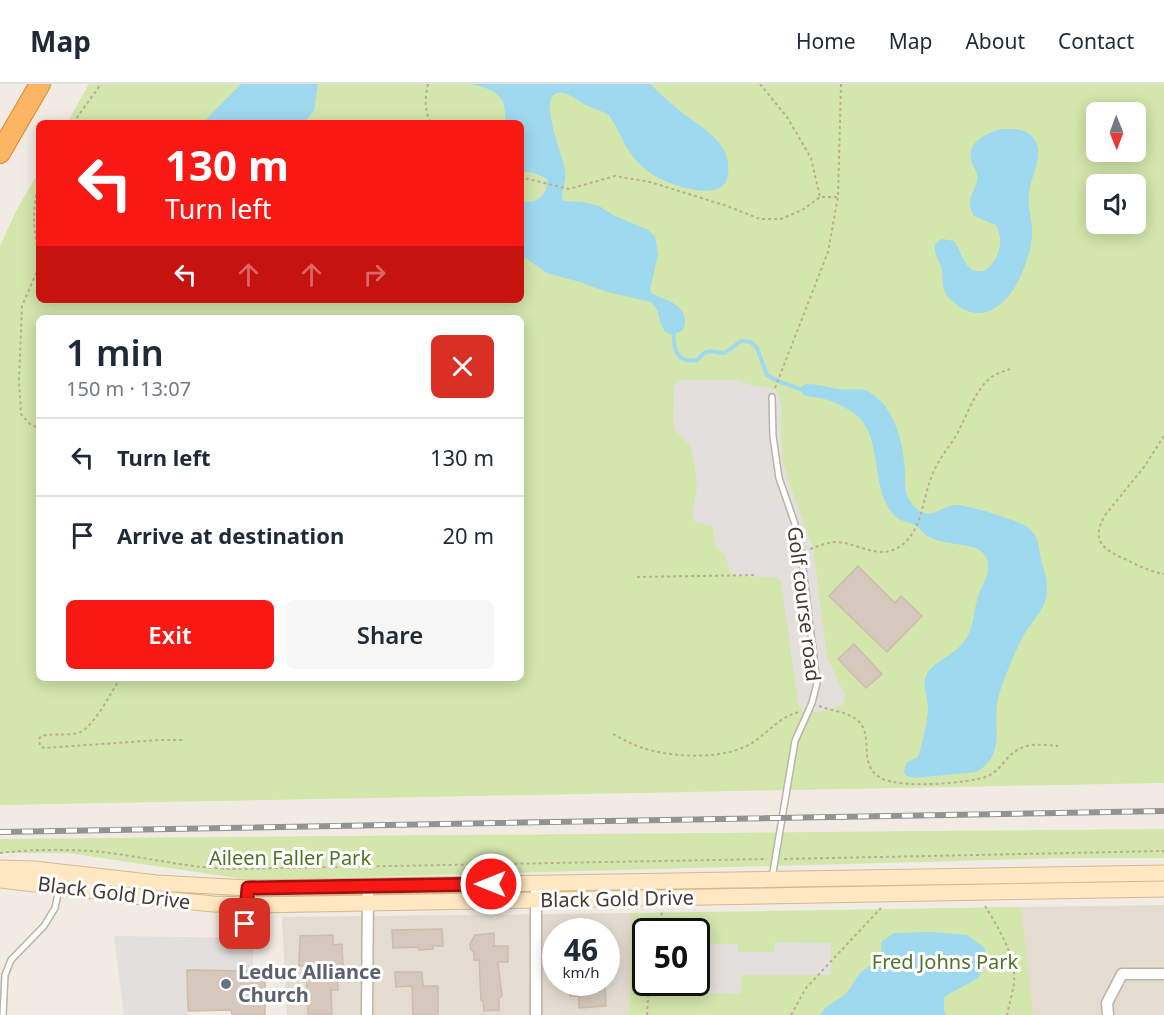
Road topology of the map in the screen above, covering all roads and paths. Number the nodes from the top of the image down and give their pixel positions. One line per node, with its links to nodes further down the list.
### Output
1 (40, 84): 8 (highway)
2 (101, 84): 6 (path)
3 (428, 84): 7 (path)
4 (760, 84): 11 (path)
5 (841, 84): 12 (path)
6 (75, 120)
7 (429, 120)
8 (0, 153)
9 (524, 178): 11 (path)
10 (36, 194): 13 (path)
11 (820, 197): 12 (path)
12 (837, 197): 16 (path)
13 (36, 238)
14 (36, 274): 18 (path)
15 (1010, 369): 20 (path)
16 (775, 389)
17 (772, 397): 20 (lane, Golf course road)
18 (36, 427)
19 (1164, 436): 21 (path)
20 (801, 552): 25 (lane, Golf course road)
21 (1164, 574)
22 (756, 575): 23 (path)
23 (637, 577)
24 (118, 681): 27 (path)
25 (812, 703): 26 (path); 28 (path); 31 (lane, Golf course road)
26 (613, 734)
27 (184, 740)
28 (1058, 746)
29 (1164, 851): 31 (path)
30 (0, 853): 31 (path)
31 (775, 860): 35 (lane, Golf course road)
32 (0, 868): 34 (main road, Black Gold Drive)
33 (1164, 873): 35 (main road, Black Gold Drive)
34 (60, 879): 36 (main road, Black Gold Drive); 39 (main road, Black Gold Drive); 44 (main road, Black Gold Drive); 51 (lane)
35 (772, 879): 37 (main road, Black Gold Drive)
36 (0, 880)
37 (536, 883): 38 (main road, Black Gold Drive); 41 (street)
38 (368, 886): 39 (main road, Black Gold Drive); 42 (street)
39 (248, 888): 44 (main road)
40 (1164, 889): 41 (main road, Black Gold Drive)
41 (536, 901): 42 (main road, Black Gold Drive); 53 (street)
42 (368, 903): 44 (main road, Black Gold Drive); 52 (street)
43 (984, 903): 56 (path)
44 (247, 905): 48 (main road)
45 (884, 905): 55 (path)
46 (664, 908): 47 (path)
47 (660, 918)
48 (243, 938)
49 (1164, 974): 57 (street)
50 (648, 996): 54 (path)
51 (3, 1015)
52 (367, 1015)
53 (536, 1015)
54 (647, 1015)
55 (791, 1015)
56 (1007, 1015)
57 (1108, 1015)

